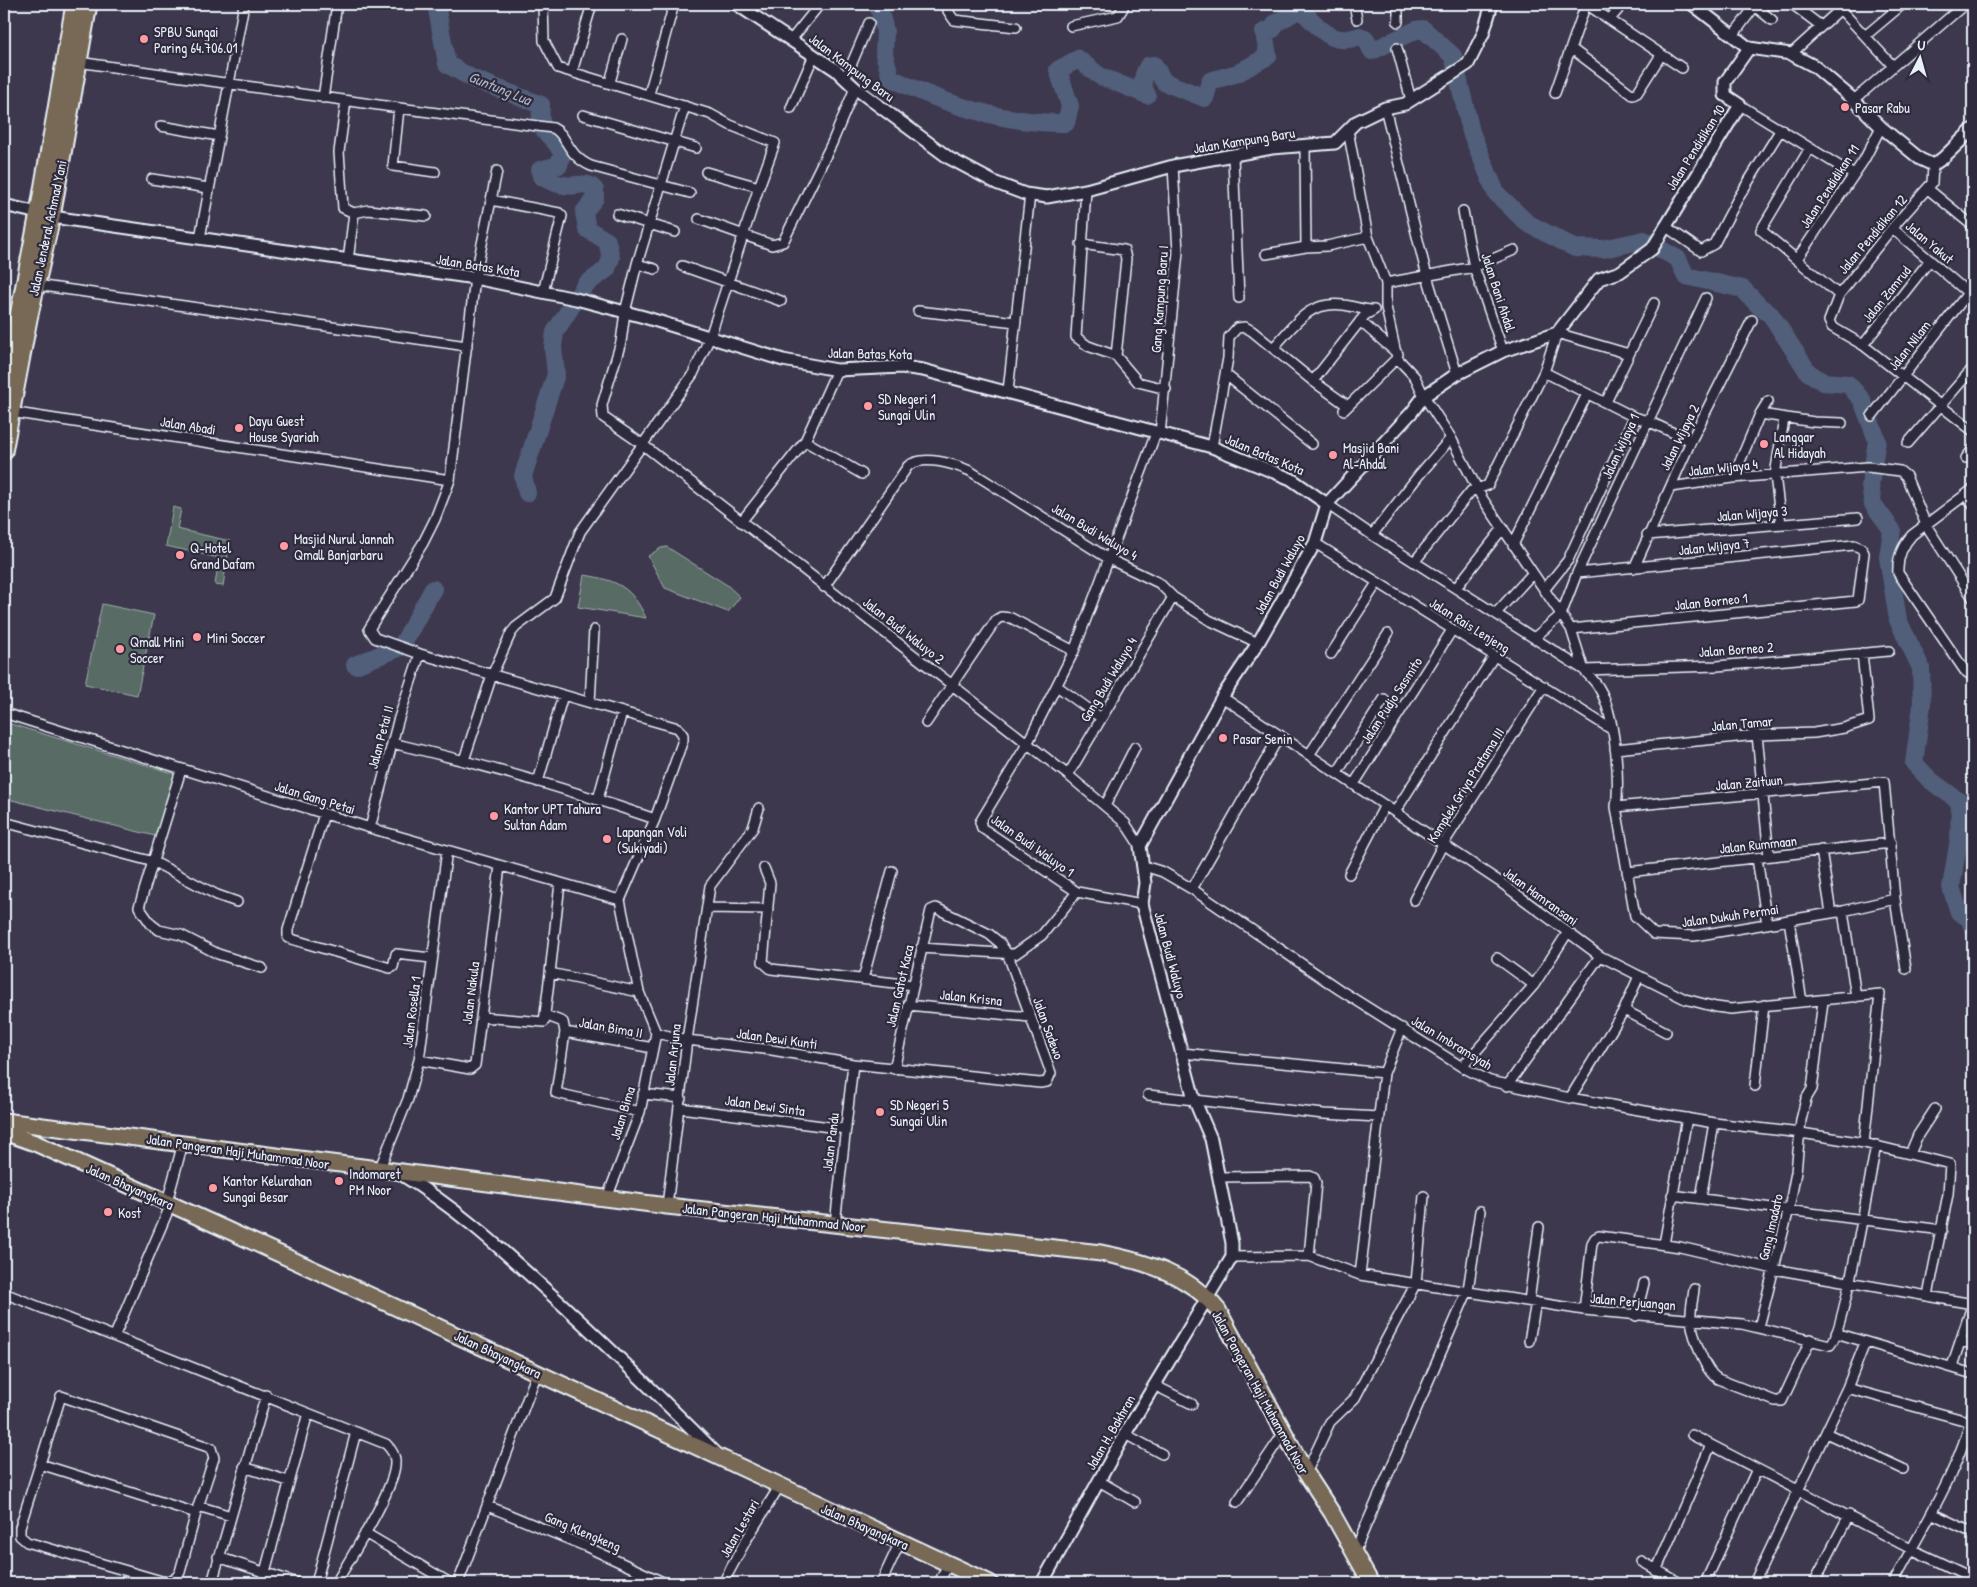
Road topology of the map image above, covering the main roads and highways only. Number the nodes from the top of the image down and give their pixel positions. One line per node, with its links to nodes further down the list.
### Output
1 (74, 4): 3 (main road, Jalan Jenderal Achmad Yani)
2 (89, 4): 3 (main road, Jalan Jenderal Achmad Yani)
3 (64, 101): 4 (main road, Jalan Jenderal Achmad Yani)
4 (45, 215): 5 (main road, Jalan Jenderal Achmad Yani); 6 (main road, Jalan Jenderal Achmad Yani)
5 (4, 387)
6 (4, 452)
7 (4, 1121): 8 (main road, Jalan Pangeran Haji Muhammad Noor)
8 (38, 1125): 10 (main road); 12 (main road, Jalan Pangeran Haji Muhammad Noor)
9 (4, 1132): 10 (main road, Jalan Bhayangkara)
10 (35, 1143): 11 (main road, Jalan Bhayangkara)
11 (990, 1583)
12 (1372, 1583)

